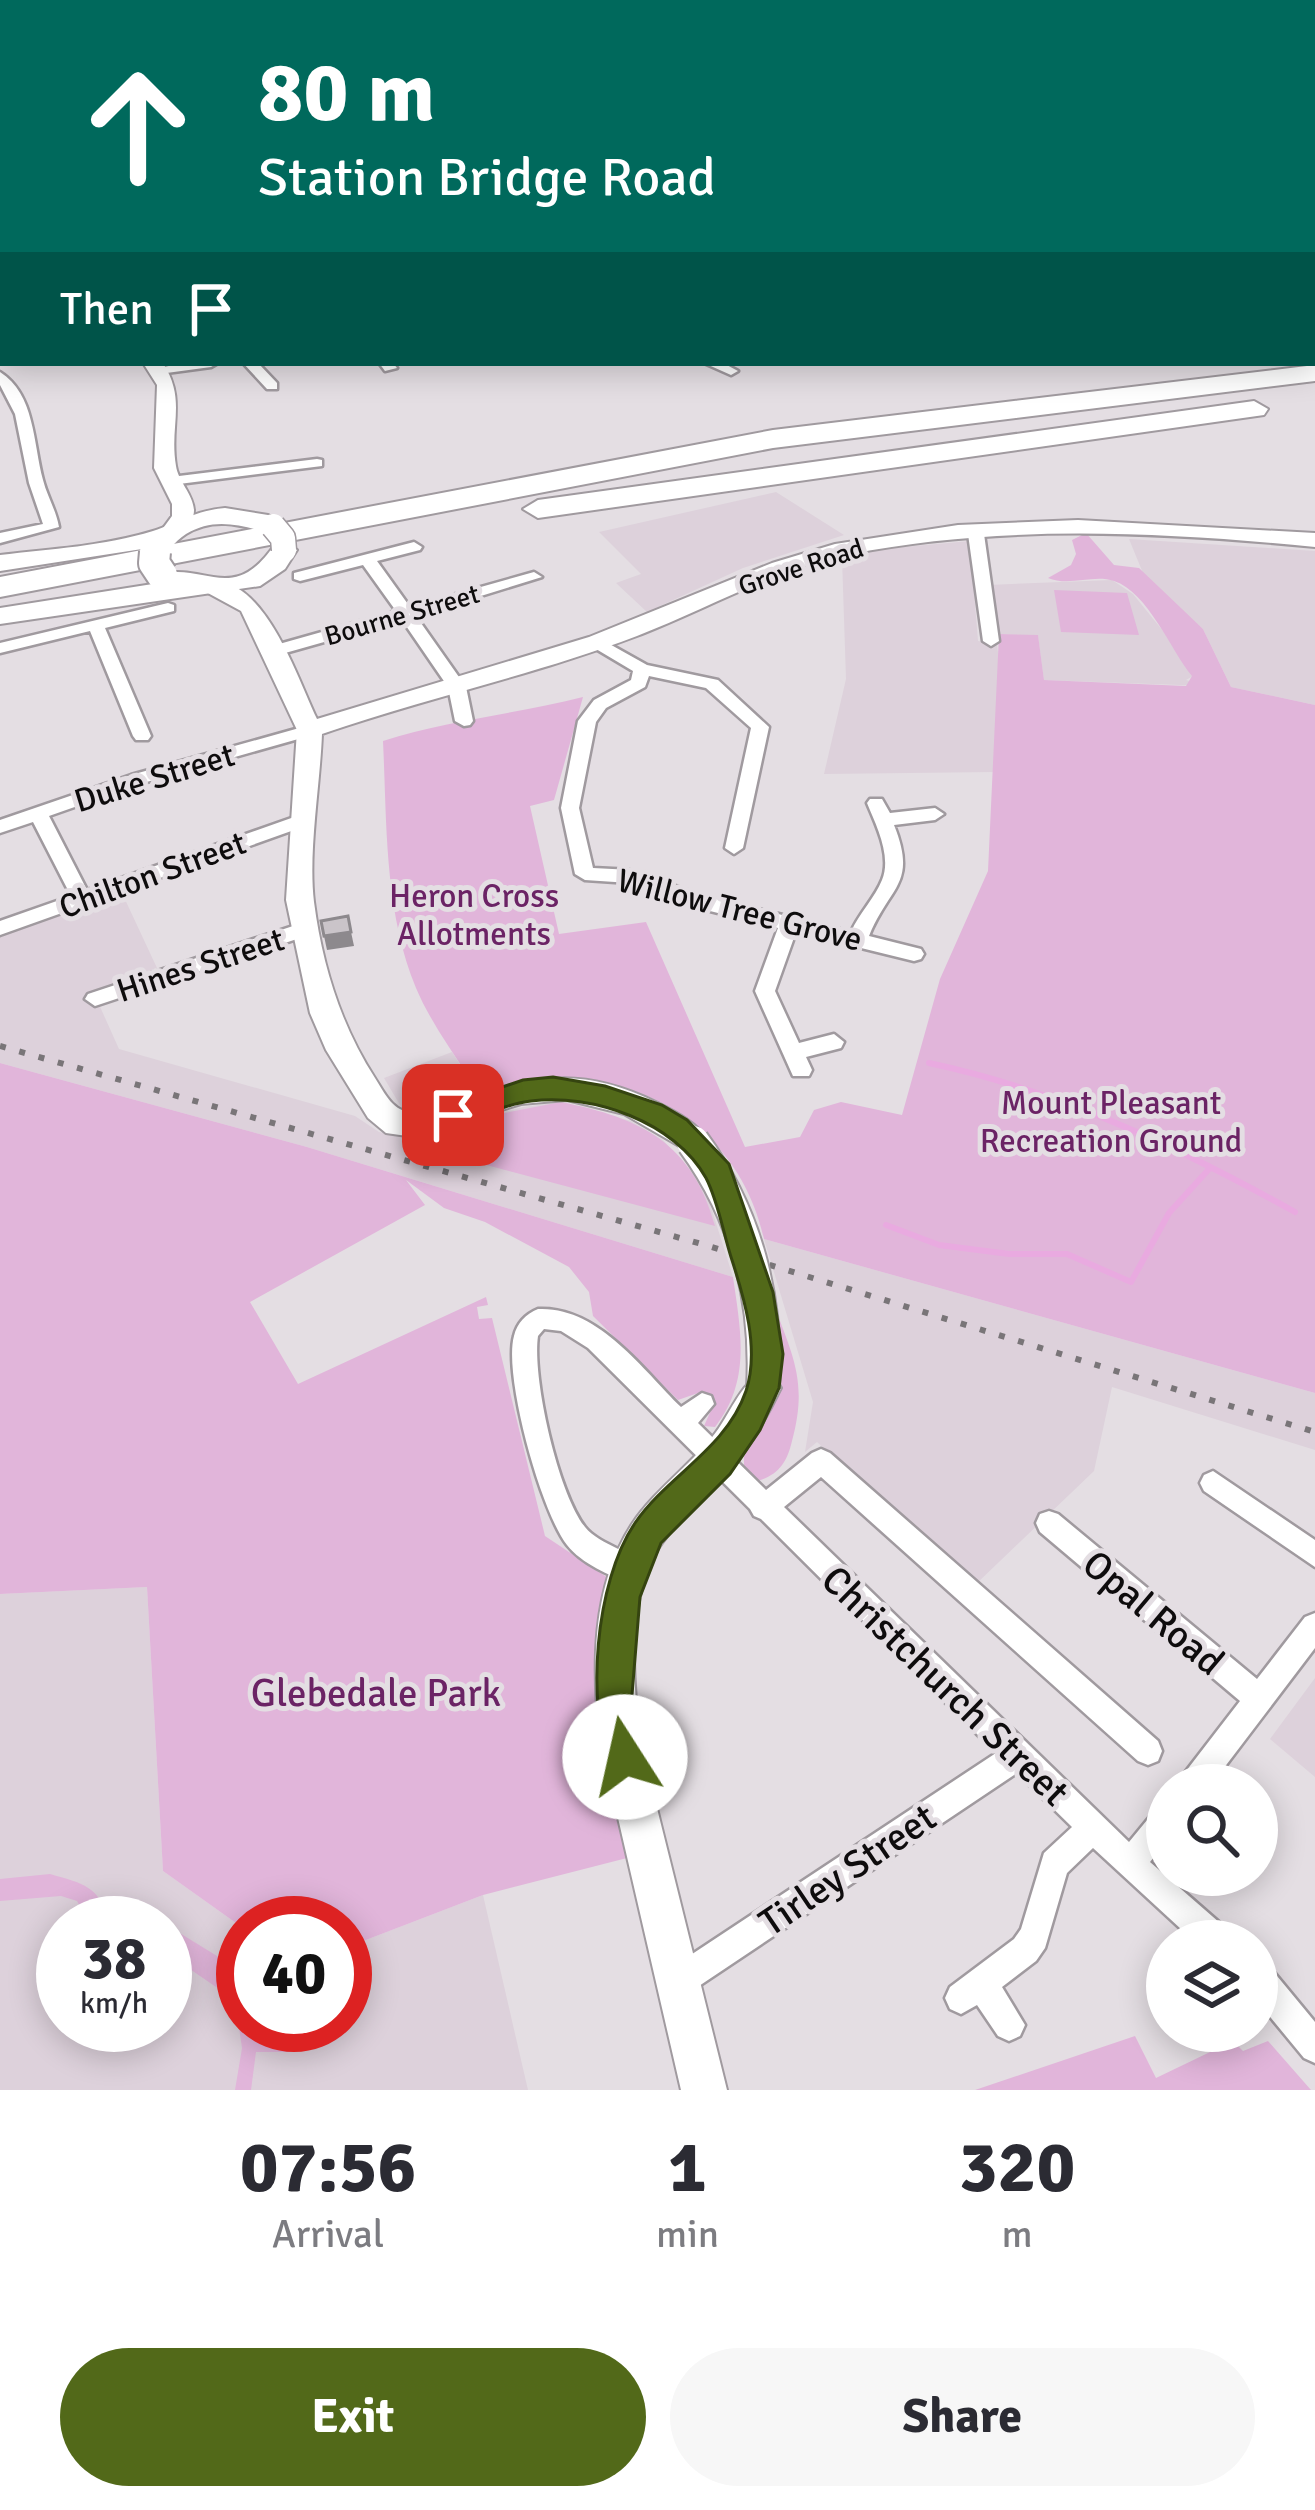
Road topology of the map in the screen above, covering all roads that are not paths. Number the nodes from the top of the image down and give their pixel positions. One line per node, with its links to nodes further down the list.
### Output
1 (253, 366): 7 (street)
2 (718, 366): 4 (street)
3 (156, 367): 13 (street)
4 (731, 371)
5 (1315, 374): 11 (highway)
6 (0, 376): 16 (street)
7 (288, 379)
8 (1315, 385): 14 (highway)
9 (1315, 400): 10 (highway)
10 (1046, 436): 14 (highway); 18 (highway)
11 (773, 440): 18 (highway); 24 (highway)
12 (317, 463): 13 (street)
13 (177, 490): 18 (street); 20 (street)
14 (526, 494): 26 (highway)
15 (976, 534): 17 (street, Grove Road); 32 (street); 33 (street, Grove Road)
16 (0, 538)
17 (1315, 540)
18 (268, 546): 20 (main road); 21 (street); 25 (main road); 27 (street)
19 (413, 547): 21 (street)
20 (164, 548): 22 (main road); 25 (main road)
21 (367, 559): 30 (street)
22 (0, 562)
23 (534, 578): 30 (street, Bourne Street)
24 (0, 587)
25 (203, 587): 27 (street); 29 (main road)
26 (0, 598)
27 (251, 607): 35 (street)
28 (168, 608): 29 (street)
29 (100, 611): 31 (main road); 34 (street); 40 (street)
30 (405, 614): 35 (street, Bourne Street); 37 (street)
31 (0, 616)
32 (991, 641)
33 (597, 642): 36 (street); 37 (street, Grove Road)
34 (0, 648)
35 (271, 652): 39 (street)
36 (642, 669): 45 (street); 46 (street, Willow Tree Grove)
37 (451, 677): 38 (street); 39 (street, Grove Road)
38 (464, 721)
39 (310, 730): 41 (street, Duke Street); 43 (street)
40 (142, 736)
41 (38, 813): 44 (street, Duke Street); 48 (street)
42 (935, 814): 52 (street)
43 (304, 820): 48 (street, Chilton Street); 51 (street)
44 (0, 827)
45 (734, 848)
46 (585, 874): 47 (street); 49 (street, Willow Tree Grove)
47 (561, 877)
48 (82, 898): 50 (street, Chilton Street)
49 (789, 924): 52 (street, Willow Tree Grove); 55 (street)
50 (0, 928)
51 (304, 929): 54 (street, Hines Street); 57 (street, bridge)
52 (858, 938): 53 (street, Willow Tree Grove)
53 (914, 954)
54 (95, 999)
55 (834, 1042)
56 (702, 1404): 57 (street)
57 (698, 1442): 59 (street, Christchurch Street); 62 (street); 62 (street, Christchurch Street)
58 (1214, 1483): 61 (street)
59 (763, 1508): 65 (street); 66 (street, Christchurch Street)
60 (1049, 1523): 64 (street, Opal Road)
61 (1315, 1555)
62 (631, 1571): 72 (street)
63 (1311, 1637): 64 (street)
64 (1260, 1700): 67 (street)
65 (1132, 1744)
66 (1018, 1755): 68 (street, Christchurch Street); 72 (street, Tirley Street)
67 (1210, 1764)
68 (1093, 1827): 70 (street, Christchurch Street); 74 (street)
69 (1146, 1844): 70 (street)
70 (1130, 1864): 71 (street, Christchurch Street)
71 (1193, 1920)
72 (676, 1983): 76 (street)
73 (1278, 2002): 75 (street)
74 (1009, 2025)
75 (1315, 2047)
76 (704, 2090)

